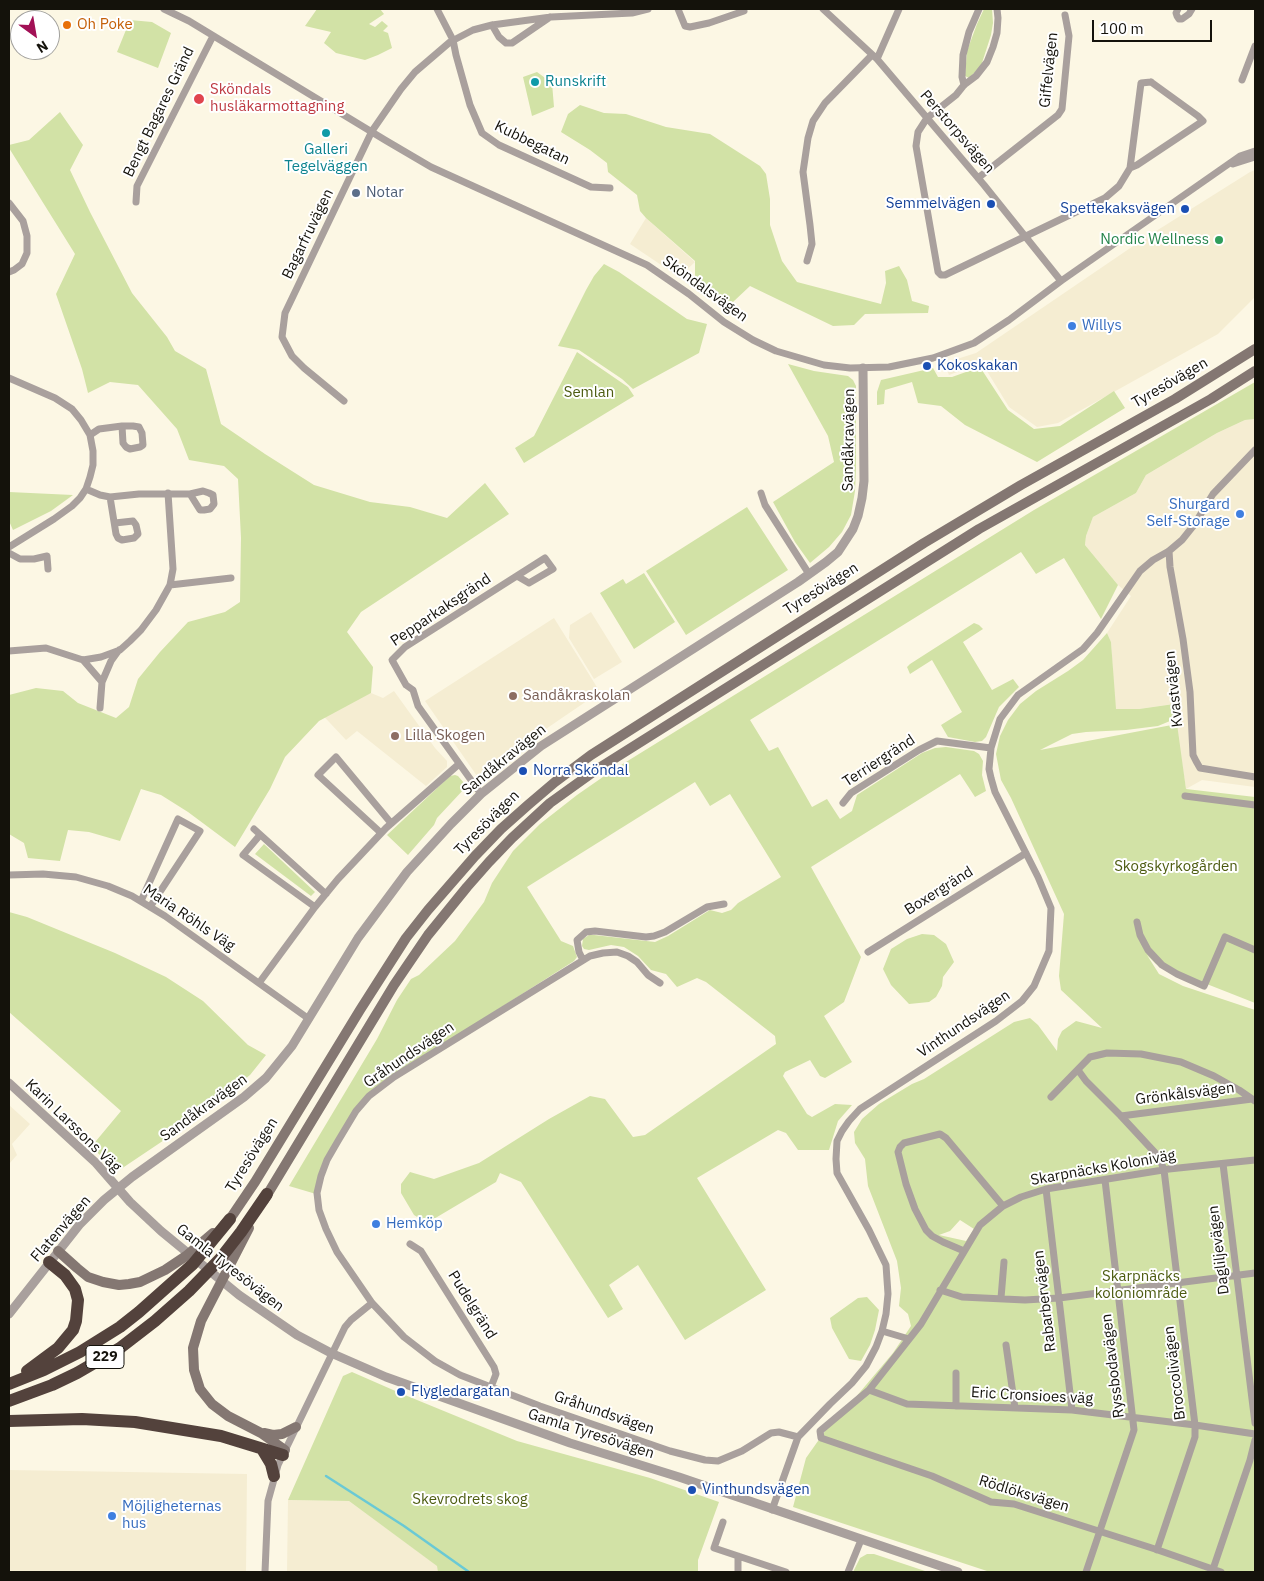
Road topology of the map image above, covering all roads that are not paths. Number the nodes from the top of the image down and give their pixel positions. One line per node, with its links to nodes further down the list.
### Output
1 (164, 9): 15 (street, Sköndalsvägen)
2 (437, 9): 16 (street, Kubbegatan)
3 (648, 9): 13 (street, Bagarfruvägen)
4 (678, 9): 11 (street)
5 (823, 9): 18 (street, Perstorpsvägen)
6 (898, 9): 18 (street)
7 (980, 9): 20 (street)
8 (997, 9): 20 (street)
9 (1178, 9): 10 (street)
10 (1192, 9)
11 (744, 10)
12 (1065, 15): 27 (street, Giffelvägen)
13 (551, 17): 14 (street, Bagarfruvägen); 14 (street, Bagarfruvägen)
14 (492, 25): 16 (street, Bagarfruvägen)
15 (213, 36): 22 (street, Sköndalsvägen); 29 (street, Bengt Bagares Gränd)
16 (453, 40): 22 (street, Bagarfruvägen); 28 (street, Kubbegatan)
17 (1255, 46): 19 (street)
18 (875, 57): 21 (street, Perstorpsvägen); 32 (street)
19 (1242, 80)
20 (964, 85): 21 (street)
21 (927, 118): 27 (street, Perstorpsvägen); 31 (street)
22 (372, 132): 36 (street, Sköndalsvägen); 39 (street, Bagarfruvägen)
23 (1255, 151): 25 (street, Sköndalsvägen)
24 (1255, 157): 25 (street, Sköndalsvägen)
25 (1228, 165): 34 (street, Sköndalsvägen)
26 (1130, 168): 26 (street); 31 (street)
27 (978, 178): 31 (street, Perstorpsvägen)
28 (610, 188)
29 (136, 202)
30 (9, 204): 33 (street)
31 (1026, 237): 34 (street, Perstorpsvägen)
32 (807, 261)
33 (9, 272)
34 (1060, 281): 36 (street, Sköndalsvägen)
35 (1255, 349): 100 (main road, Tyresövägen / 229)
36 (863, 368): 53 (street, Sandåkravägen)
37 (1255, 371): 98 (main road, Tyresövägen / 229)
38 (9, 378): 41 (street)
39 (344, 401)
40 (122, 426): 41 (street)
41 (90, 435): 43 (street)
42 (1255, 450): 50 (street, Vinthundsvägen)
43 (86, 489): 47 (street); 49 (street)
44 (168, 493): 46 (street); 47 (street); 56 (street)
45 (762, 493): 53 (street)
46 (190, 494)
47 (110, 497): 48 (street)
48 (115, 523)
49 (9, 547)
50 (1169, 551): 62 (street, Vinthundsvägen); 64 (street, Kvastvägen)
51 (9, 552): 52 (street)
52 (48, 569)
53 (809, 574): 65 (street, Sandåkravägen)
54 (517, 576): 54 (street, Pepparkaksgränd); 63 (street, Pepparkaksgränd)
55 (230, 578): 56 (street)
56 (170, 585): 57 (street)
57 (120, 650): 59 (street); 60 (street)
58 (9, 651): 59 (street)
59 (83, 660): 60 (street)
60 (102, 682): 61 (street)
61 (100, 708)
62 (991, 748): 67 (street, Terriergränd); 73 (street, Vinthundsvägen)
63 (459, 764): 65 (street, Pepparkaksgränd); 69 (street)
64 (1255, 777)
65 (481, 794): 86 (street, Sandåkravägen)
66 (1185, 796): 68 (street)
67 (843, 803)
68 (1255, 805)
69 (391, 823): 71 (street); 71 (street)
70 (254, 829): 72 (street)
71 (381, 833): 75 (street)
72 (260, 835): 75 (street); 79 (street)
73 (1026, 852): 82 (street, Boxergränd); 117 (street, Vinthundsvägen)
74 (9, 875): 76 (street, Maria Röhls Väg)
75 (326, 894): 79 (street)
76 (140, 901): 78 (street, Maria Röhls Väg); 78 (street)
77 (724, 904): 83 (street)
78 (150, 907): 84 (street, Maria Röhls Väg)
79 (315, 907): 84 (street)
80 (1136, 922): 81 (street)
81 (1255, 950)
82 (868, 952)
83 (583, 960): 85 (street, Gråhundsvägen); 115 (street, Gråhundsvägen)
84 (259, 983): 86 (street, Maria Röhls Väg)
85 (660, 983)
86 (309, 1018): 96 (street, Sandåkravägen)
87 (1078, 1070): 89 (street); 90 (street); 91 (street, Broccolivägen)
88 (9, 1084): 96 (street, Karin Larssons Väg)
89 (1051, 1097)
90 (1254, 1100): 91 (street, Grönkålsvägen)
91 (1122, 1116): 94 (street, Broccolivägen)
92 (1255, 1160): 93 (street, Skarpnäcks Koloniväg)
93 (1223, 1164): 94 (street, Skarpnäcks Koloniväg); 109 (street, Dagliljevägen)
94 (1164, 1170): 95 (street, Skarpnäcks Koloniväg); 110 (street, Broccolivägen)
95 (1105, 1180): 97 (street, Skarpnäcks Koloniväg); 112 (street, Ryssbodavägen)
96 (118, 1188): 103 (street, Flatenvägen); 120 (street, Gamla Tyresövägen)
97 (1046, 1189): 99 (street, Skarpnäcks Koloniväg); 114 (street, Rabarbervägen)
98 (267, 1194): 105 (highway, Tyresövägen / 229)
99 (1003, 1206): 104 (street, Skarpnäcks Koloniväg); 104 (street)
100 (230, 1219): 101 (highway, Tyresövägen / 229)
101 (206, 1244): 103 (main road); 122 (highway, Tyresövägen / 229)
102 (410, 1244): 123 (street, Pudelgränd)
103 (58, 1251): 106 (street, Flatenvägen)
104 (964, 1251): 111 (street, Skarpnäcks Koloniväg)
105 (225, 1261): 125 (highway, Tyresövägen / 229); 134 (main road)
106 (49, 1262): 116 (street, Flatenvägen); 122 (highway)
107 (1004, 1262): 113 (street)
108 (1255, 1273): 109 (street)
109 (1236, 1276): 110 (street); 131 (street, Dagliljevägen)
110 (1179, 1282): 112 (street); 132 (street, Broccolivägen)
111 (940, 1290): 113 (street); 118 (street, Skarpnäcks Koloniväg)
112 (1118, 1291): 114 (street); 129 (street, Ryssbodavägen)
113 (1001, 1298): 114 (street)
114 (1059, 1298): 128 (street, Rabarbervägen)
115 (372, 1303): 120 (street); 123 (street, Gråhundsvägen)
116 (9, 1314)
117 (882, 1331): 118 (street); 136 (street, Vinthundsvägen)
118 (909, 1339): 124 (street, Skarpnäcks Koloniväg)
119 (1006, 1345): 127 (street)
120 (331, 1353): 133 (street); 142 (street, Gamla Tyresövägen)
121 (956, 1373): 126 (street, Eric Cronsioes väg)
122 (9, 1384)
123 (492, 1387): 136 (street, Gråhundsvägen)
124 (869, 1390): 126 (street, Eric Cronsioes väg); 137 (street, Skarpnäcks Koloniväg)
125 (9, 1401)
126 (956, 1406): 127 (street, Eric Cronsioes väg)
127 (1015, 1408): 128 (street, Eric Cronsioes väg)
128 (1072, 1410): 129 (street, Eric Cronsioes väg)
129 (1132, 1417): 132 (street, Eric Cronsioes väg); 144 (street, Ryssbodavägen)
130 (9, 1421): 139 (highway)
131 (1255, 1423)
132 (1196, 1424): 135 (street, Eric Cronsioes väg); 146 (street, Broccolivägen)
133 (296, 1427): 134 (main road); 140 (street)
134 (260, 1432): 140 (main road)
135 (1255, 1434)
136 (798, 1438): 142 (street, Vinthundsvägen)
137 (820, 1438): 144 (street, Rödlöksvägen)
138 (1255, 1440): 148 (street)
139 (262, 1449): 140 (highway); 141 (highway)
140 (284, 1452): 141 (street)
141 (274, 1476): 149 (street)
142 (772, 1510): 145 (street, Gamla Tyresövägen)
143 (723, 1522): 147 (street)
144 (1100, 1532): 146 (street, Rödlöksvägen); 154 (street, Ryssbodavägen)
145 (861, 1540): 152 (street); 153 (street, Gamla Tyresövägen)
146 (1157, 1550): 148 (street, Rödlöksvägen)
147 (738, 1556): 150 (street); 151 (street)
148 (1213, 1569): 155 (street, Rödlöksvägen)
149 (266, 1572)
150 (738, 1572)
151 (786, 1572)
152 (848, 1572)
153 (958, 1572)
154 (1086, 1572)
155 (1221, 1572)

